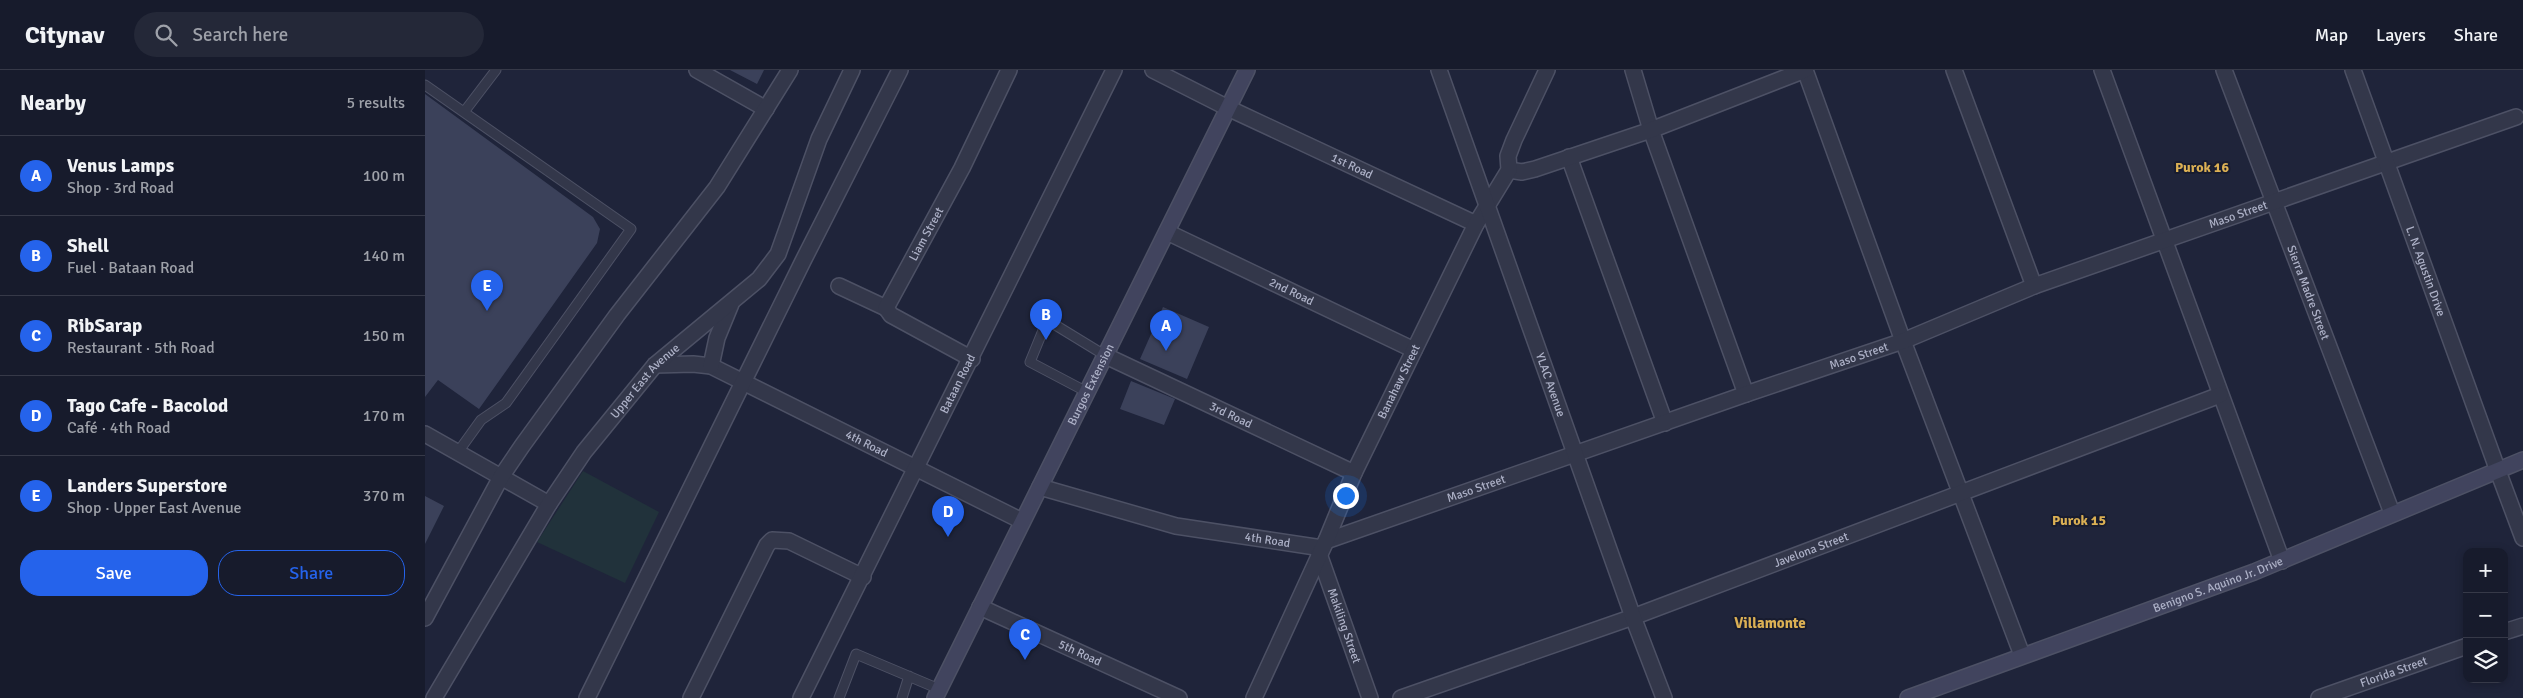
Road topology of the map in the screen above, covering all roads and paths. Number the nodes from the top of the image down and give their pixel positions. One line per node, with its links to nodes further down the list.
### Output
1 (496, 70): 21 (lane)
2 (697, 70): 20 (street)
3 (790, 70): 20 (street)
4 (852, 70): 34 (street, Upper East Avenue)
5 (900, 70): 42 (street)
6 (1009, 70): 35 (street, Liam Street)
7 (1114, 70): 39 (street, Bataan Road)
8 (1153, 70): 19 (street, 1st Road)
9 (1247, 70): 19 (main road, Burgos Extension)
10 (1439, 70): 28 (street, YLAC Avenue)
11 (1547, 70): 26 (street, Banahaw Street)
12 (1633, 70): 23 (street)
13 (1805, 70): 23 (street); 36 (street)
14 (1954, 70): 33 (street)
15 (2102, 70): 31 (street)
16 (2224, 70): 27 (street, Sierra Madre Street)
17 (2353, 70): 25 (street, L. N. Agustin Drive)
18 (425, 85): 21 (lane)
19 (1228, 108): 29 (street, 1st Road); 30 (main road, Burgos Extension)
20 (766, 109): 54 (street)
21 (464, 112): 48 (lane)
22 (2516, 117): 25 (street, Maso Street)
23 (1651, 130): 24 (street); 44 (street)
24 (1569, 157): 26 (street); 46 (street)
25 (2387, 162): 27 (street, Maso Street); 52 (street, L. N. Agustin Drive)
26 (1509, 170): 28 (street, Banahaw Street)
27 (2273, 202): 31 (street, Maso Street); 58 (street, Sierra Madre Street)
28 (1487, 203): 29 (street, Banahaw Street); 49 (street, YLAC Avenue)
29 (1476, 224): 37 (street, Banahaw Street)
30 (1167, 232): 37 (street, 2nd Road); 38 (main road, Burgos Extension)
31 (2165, 241): 33 (street, Maso Street); 45 (street)
32 (839, 286): 35 (street)
33 (2034, 286): 36 (street, Maso Street)
34 (731, 304): 40 (street, Upper East Avenue); 41 (street)
35 (886, 308): 39 (street)
36 (1903, 342): 44 (street, Maso Street); 56 (street)
37 (1414, 350): 53 (street, Banahaw Street)
38 (1106, 356): 43 (main road, Burgos Extension); 43 (lane); 53 (street, 3rd Road)
39 (972, 359): 51 (street, Bataan Road)
40 (655, 365): 41 (street, 4th Road); 57 (street, Upper East Avenue)
41 (711, 366): 42 (street, 4th Road)
42 (743, 383): 51 (street, 4th Road); 74 (street)
43 (1087, 392): 55 (main road, Burgos Extension)
44 (1746, 394): 46 (street, Maso Street)
45 (2220, 395): 56 (street, Javelona Street); 62 (street)
46 (1665, 423): 49 (street, Maso Street)
47 (425, 434): 48 (street)
48 (458, 452): 54 (street)
49 (1575, 454): 61 (street, Maso Street); 65 (street, YLAC Avenue)
50 (2523, 460): 52 (main road, Benigno S. Aquino Jr. Drive)
51 (916, 470): 59 (street, 4th Road); 63 (street, Bataan Road)
52 (2498, 471): 58 (main road, Benigno S. Aquino Jr. Drive); 60 (street, L. N. Agustin Drive)
53 (1354, 473): 61 (street, Banahaw Street)
54 (501, 477): 57 (street); 66 (street)
55 (1040, 487): 59 (main road, Burgos Extension); 61 (street, 4th Road)
56 (1962, 493): 65 (street, Javelona Street); 70 (street)
57 (549, 504): 73 (street, Upper East Avenue)
58 (2392, 513): 62 (main road, Benigno S. Aquino Jr. Drive)
59 (1022, 521): 64 (main road, Burgos Extension)
60 (2523, 538)
61 (1322, 548): 80 (street, Banahaw Street); 81 (street, Makiling Street)
62 (2282, 561): 70 (main road, Benigno S. Aquino Jr. Drive)
63 (863, 577): 75 (street); 76 (street, Bataan Road)
64 (980, 607): 72 (main road, Burgos Extension); 79 (street, 5th Road)
65 (1633, 617): 82 (street, Javelona Street); 83 (street, YLAC Avenue)
66 (425, 618)
67 (2523, 626): 68 (street)
68 (2508, 631)
69 (2463, 647): 85 (street, Florida Street)
70 (2022, 655): 84 (main road, Benigno S. Aquino Jr. Drive)
71 (909, 676): 72 (lane); 77 (lane); 78 (lane)
72 (937, 694)
73 (434, 698)
74 (587, 698)
75 (691, 698)
76 (801, 698)
77 (839, 698)
78 (902, 698)
79 (1179, 698)
80 (1253, 698)
81 (1370, 698)
82 (1401, 698)
83 (1664, 698)
84 (1908, 698)
85 (2319, 698)

